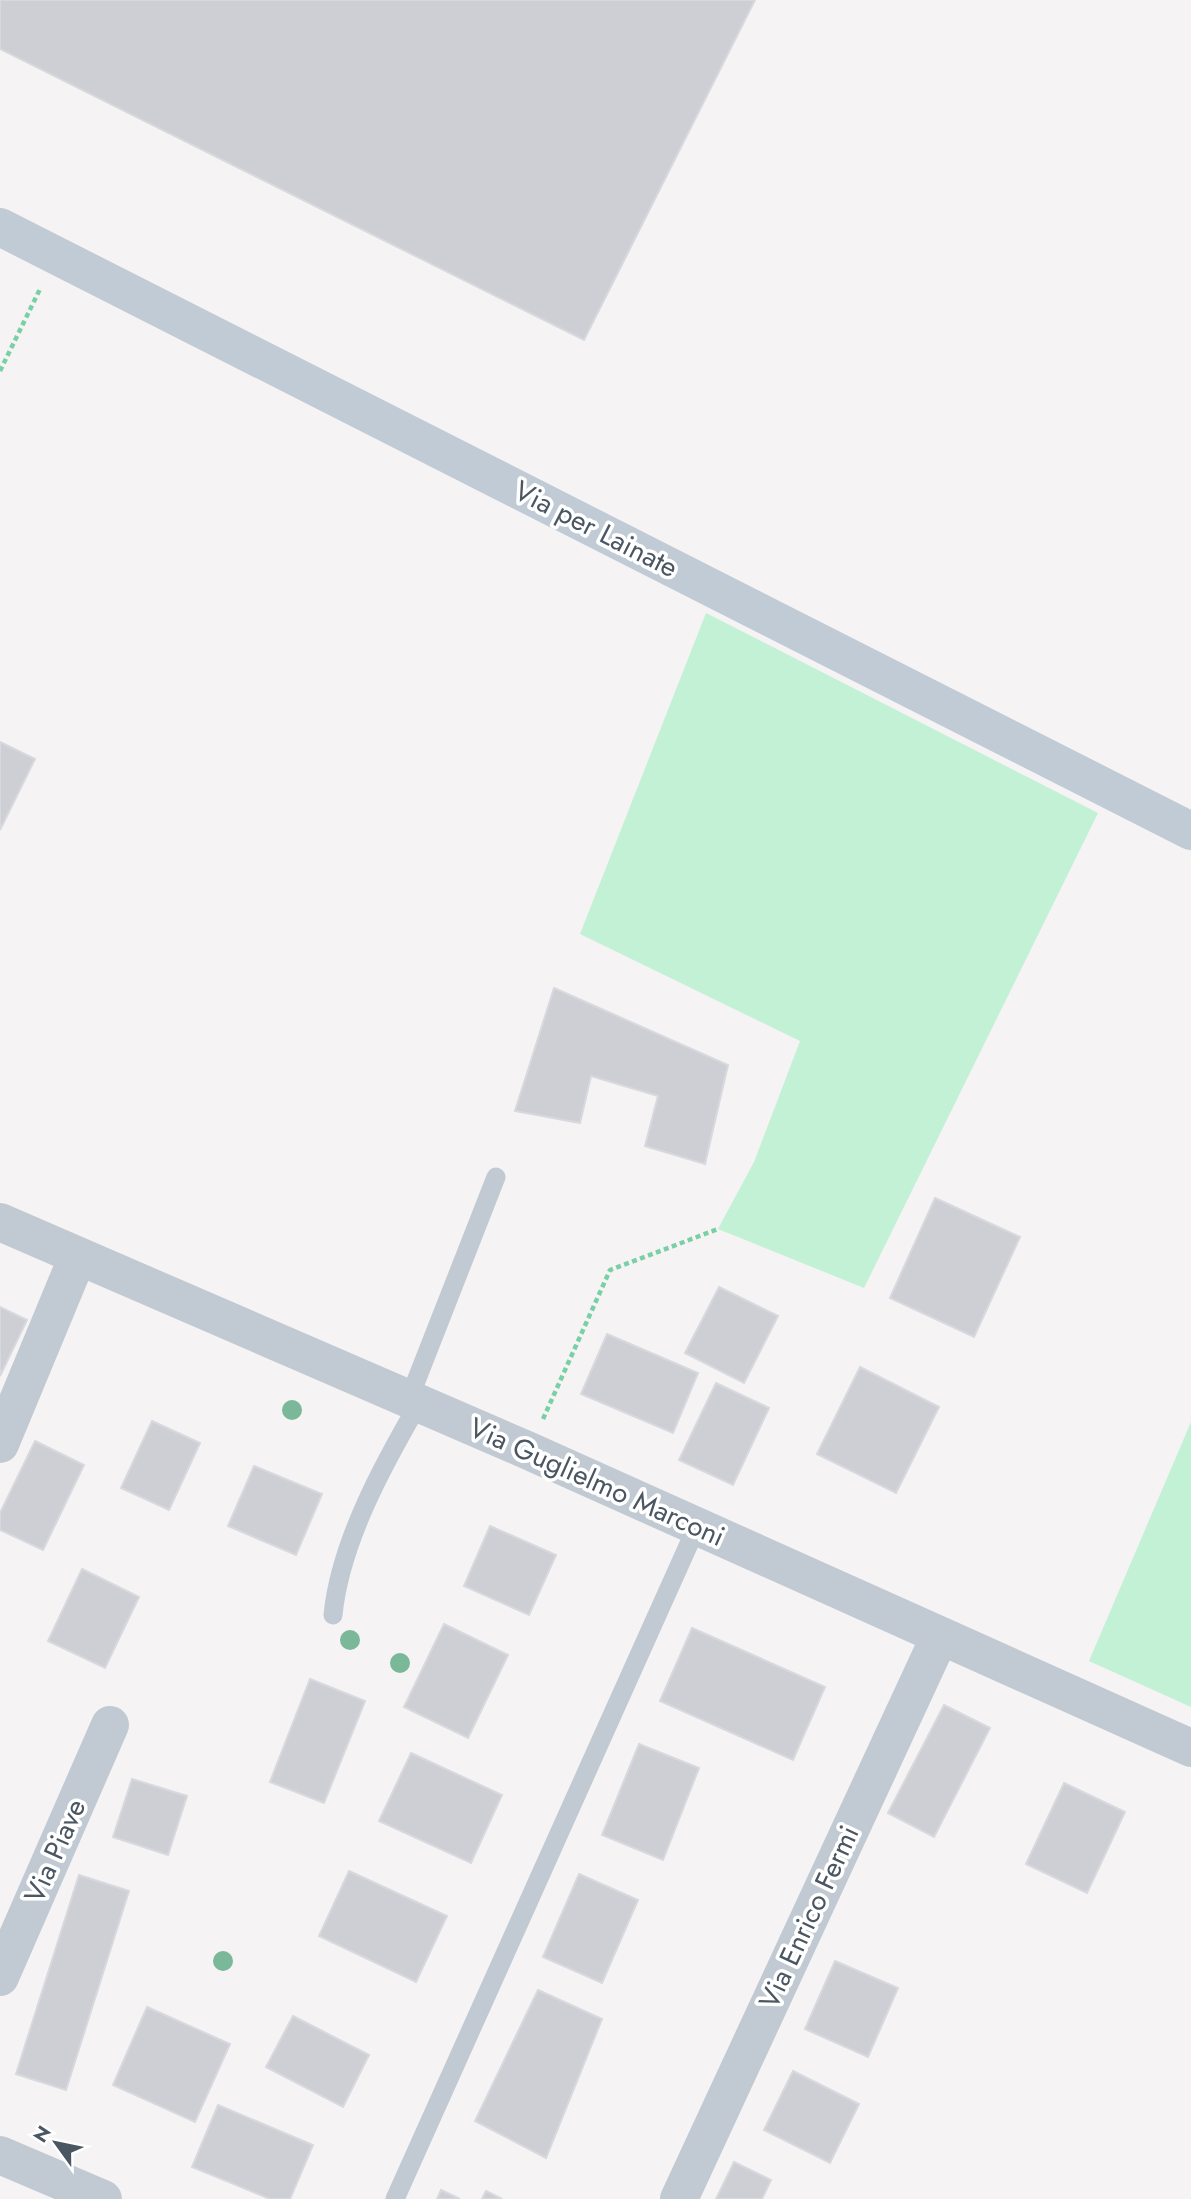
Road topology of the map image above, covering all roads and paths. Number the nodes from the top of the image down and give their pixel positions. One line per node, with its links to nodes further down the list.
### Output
1 (0, 227): 2 (street, Via per Lainate)
2 (56, 255): 3 (path); 4 (street, Via per Lainate)
3 (0, 371)
4 (1191, 831)
5 (496, 1177): 9 (lane)
6 (0, 1222): 8 (street, Via Guglielmo Marconi)
7 (718, 1229): 11 (path)
8 (78, 1256): 9 (street, Via Guglielmo Marconi); 10 (street)
9 (414, 1401): 11 (street, Via Guglielmo Marconi); 13 (lane)
10 (0, 1444)
11 (529, 1451): 12 (street, Via Guglielmo Marconi)
12 (697, 1526): 14 (street, Via Guglielmo Marconi); 20 (lane)
13 (333, 1615)
14 (940, 1636): 16 (street, Via Guglielmo Marconi); 21 (street, Via Enrico Fermi)
15 (110, 1725): 17 (street, Via Piave)
16 (1191, 1748)
17 (0, 1976)
18 (0, 2155): 19 (street)
19 (103, 2199)
20 (395, 2199)
21 (679, 2199)

